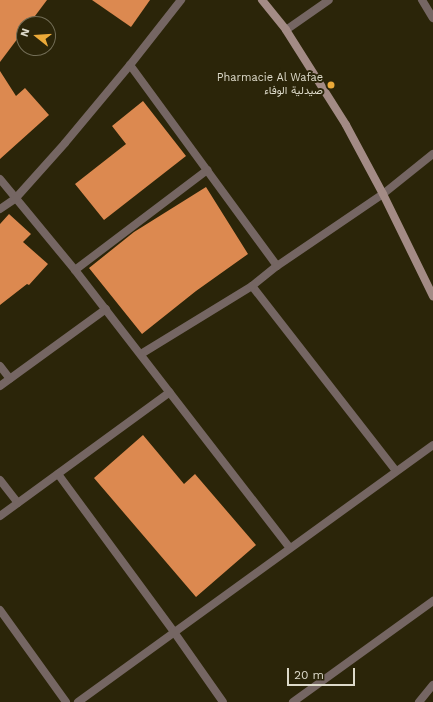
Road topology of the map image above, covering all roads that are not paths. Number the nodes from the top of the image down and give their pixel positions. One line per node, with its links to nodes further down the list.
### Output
1 (181, 0): 7 (street)
2 (262, 0): 6 (street)
3 (329, 0): 6 (street)
4 (422, 0): 5 (street)
5 (433, 18)
6 (286, 30): 11 (street)
7 (130, 65): 9 (street); 12 (street)
8 (433, 154): 11 (street)
9 (207, 170): 14 (street); 15 (street)
10 (0, 179): 12 (street)
11 (383, 194): 14 (street); 17 (street)
12 (15, 199): 13 (street); 15 (street)
13 (0, 209)
14 (277, 266): 16 (street)
15 (75, 270): 18 (street)
16 (252, 286): 19 (street); 25 (street)
17 (433, 296)
18 (106, 310): 19 (street); 21 (street)
19 (141, 354): 23 (street)
20 (0, 366): 21 (street)
21 (10, 379): 22 (street)
22 (0, 386)
23 (170, 392): 26 (street); 30 (street)
24 (433, 446): 25 (street)
25 (396, 471): 30 (street)
26 (58, 474): 28 (street); 33 (street)
27 (0, 480): 28 (street)
28 (18, 503): 29 (street)
29 (0, 516)
30 (290, 548): 33 (street)
31 (433, 601): 38 (street)
32 (0, 610): 35 (street)
33 (174, 632): 36 (street); 37 (street)
34 (433, 685): 39 (street)
35 (66, 702)
36 (78, 702)
37 (223, 702)
38 (293, 702)
39 (419, 702)

